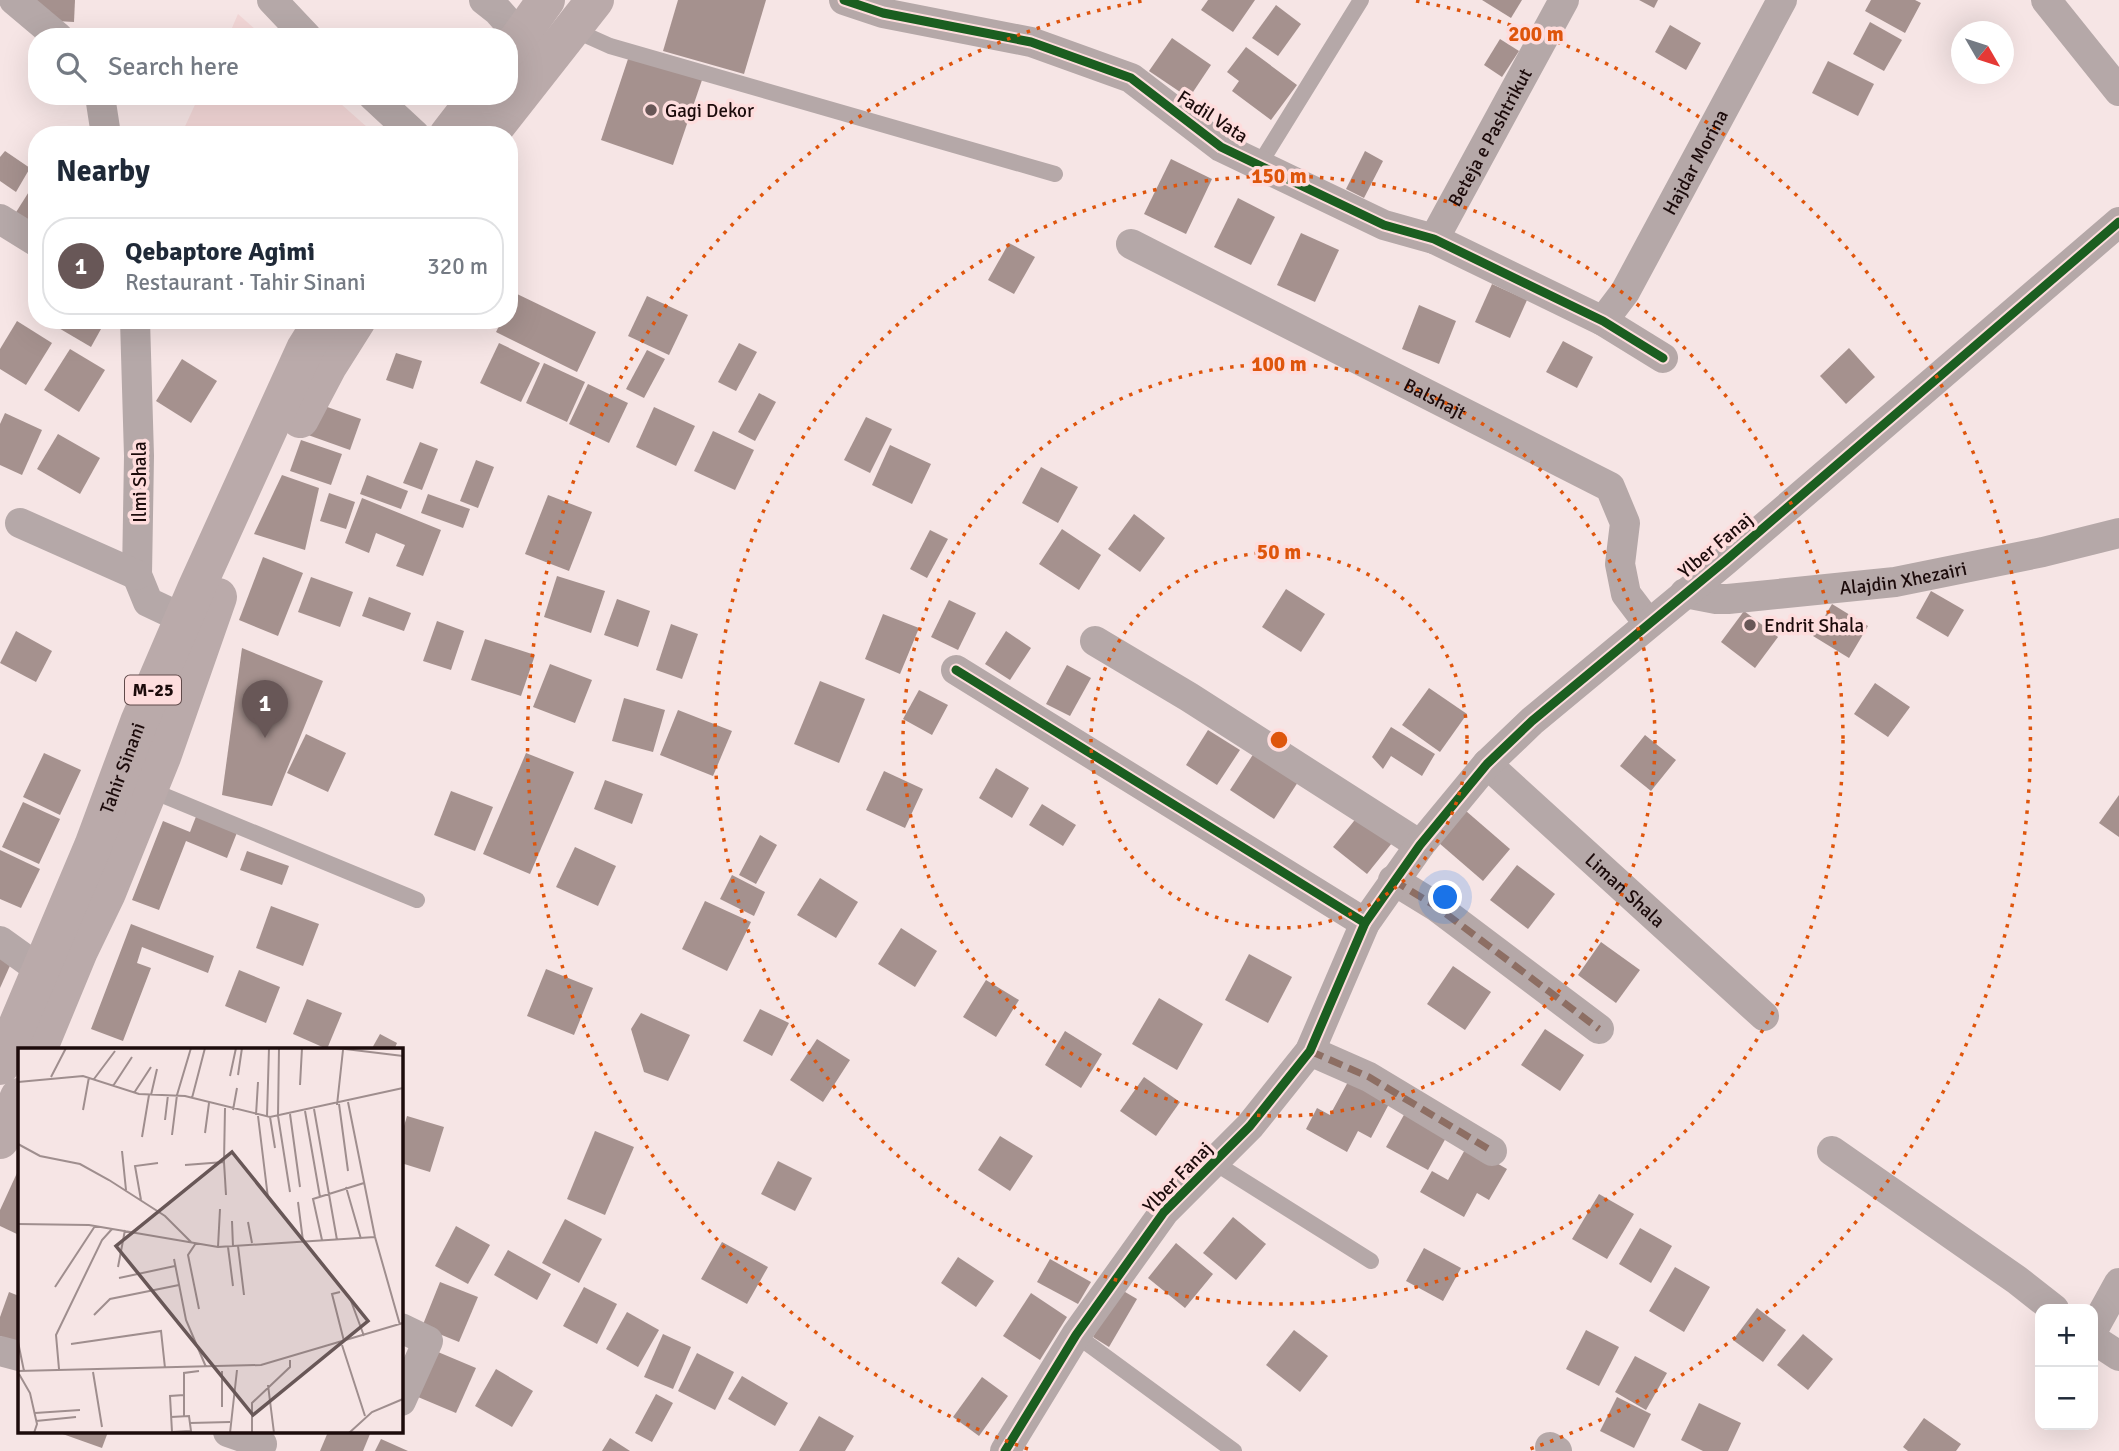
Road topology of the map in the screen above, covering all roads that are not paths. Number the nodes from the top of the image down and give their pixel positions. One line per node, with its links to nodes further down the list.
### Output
1 (13, 0): 11 (street)
2 (272, 0): 12 (street)
3 (484, 0): 13 (street)
4 (546, 0): 14 (main road)
5 (844, 0): 25 (street, Fadil Vata)
6 (1361, 0): 25 (lane)
7 (1564, 0): 30 (street, Beteja e Pashtrikut)
8 (1782, 0): 32 (street, Hajdar Morina)
9 (2046, 0): 15 (street)
10 (584, 14): 16 (main road); 26 (lane)
11 (47, 28)
12 (298, 28)
13 (507, 28)
14 (518, 40)
15 (2119, 91)
16 (518, 98)
17 (101, 105): 21 (street)
18 (383, 105): 22 (street)
19 (471, 105): 23 (main road)
20 (513, 105): 24 (main road)
21 (105, 126)
22 (405, 126)
23 (455, 126)
24 (496, 126)
25 (1259, 165): 30 (street, Fadil Vata)
26 (1055, 174)
27 (0, 219): 29 (street)
28 (2119, 222): 40 (street, Ylber Fanaj)
29 (28, 236)
30 (1434, 239): 32 (street, Fadil Vata)
31 (1131, 244): 42 (street, Balshajt)
32 (1603, 321): 36 (street, Fadil Vata)
33 (135, 329): 39 (street, Ilmi Shala)
34 (317, 329): 41 (main road, Tahir Sinani / M-25)
35 (351, 329): 46 (main road, Tahir Sinani / M-25)
36 (1663, 358)
37 (20, 523): 39 (street)
38 (2119, 533): 40 (street, Alajdin Xhezairi)
39 (137, 575): 41 (street)
40 (1685, 593): 42 (street, Ylber Fanaj)
41 (184, 619): 52 (main road, Tahir Sinani / M-25)
42 (1648, 623): 45 (street, Ylber Fanaj)
43 (1094, 641): 47 (street)
44 (956, 670): 50 (street)
45 (1487, 764): 47 (street, Ylber Fanaj); 53 (street, Liman Shala)
46 (148, 789): 49 (lane); 55 (main road, Tahir Sinani / M-25)
47 (1420, 845): 48 (street, Ylber Fanaj)
48 (1393, 880): 50 (street, Ylber Fanaj); 54 (street)
49 (417, 900)
50 (1365, 923): 56 (street, Ylber Fanaj)
51 (0, 941): 52 (street)
52 (39, 969): 57 (main road, Tahir Sinani / M-25)
53 (1765, 1016)
54 (1599, 1029)
55 (39, 1048)
56 (1310, 1051): 60 (street); 63 (street, Ylber Fanaj)
57 (0, 1066)
58 (18, 1099): 59 (main road)
59 (0, 1142): 62 (street)
60 (1492, 1151)
61 (1832, 1151): 66 (street)
62 (18, 1152)
63 (1215, 1163): 64 (lane); 69 (street, Ylber Fanaj)
64 (1371, 1261)
65 (2119, 1283): 67 (street)
66 (2048, 1304)
67 (2098, 1321)
68 (402, 1328): 74 (street)
69 (1076, 1335): 77 (street, Ylber Fanaj); 78 (lane)
70 (2098, 1342): 73 (street)
71 (0, 1351): 72 (street)
72 (18, 1356)
73 (2119, 1356)
74 (402, 1399)
75 (234, 1434): 76 (street)
76 (262, 1444)
77 (1005, 1451)
78 (1234, 1451)

